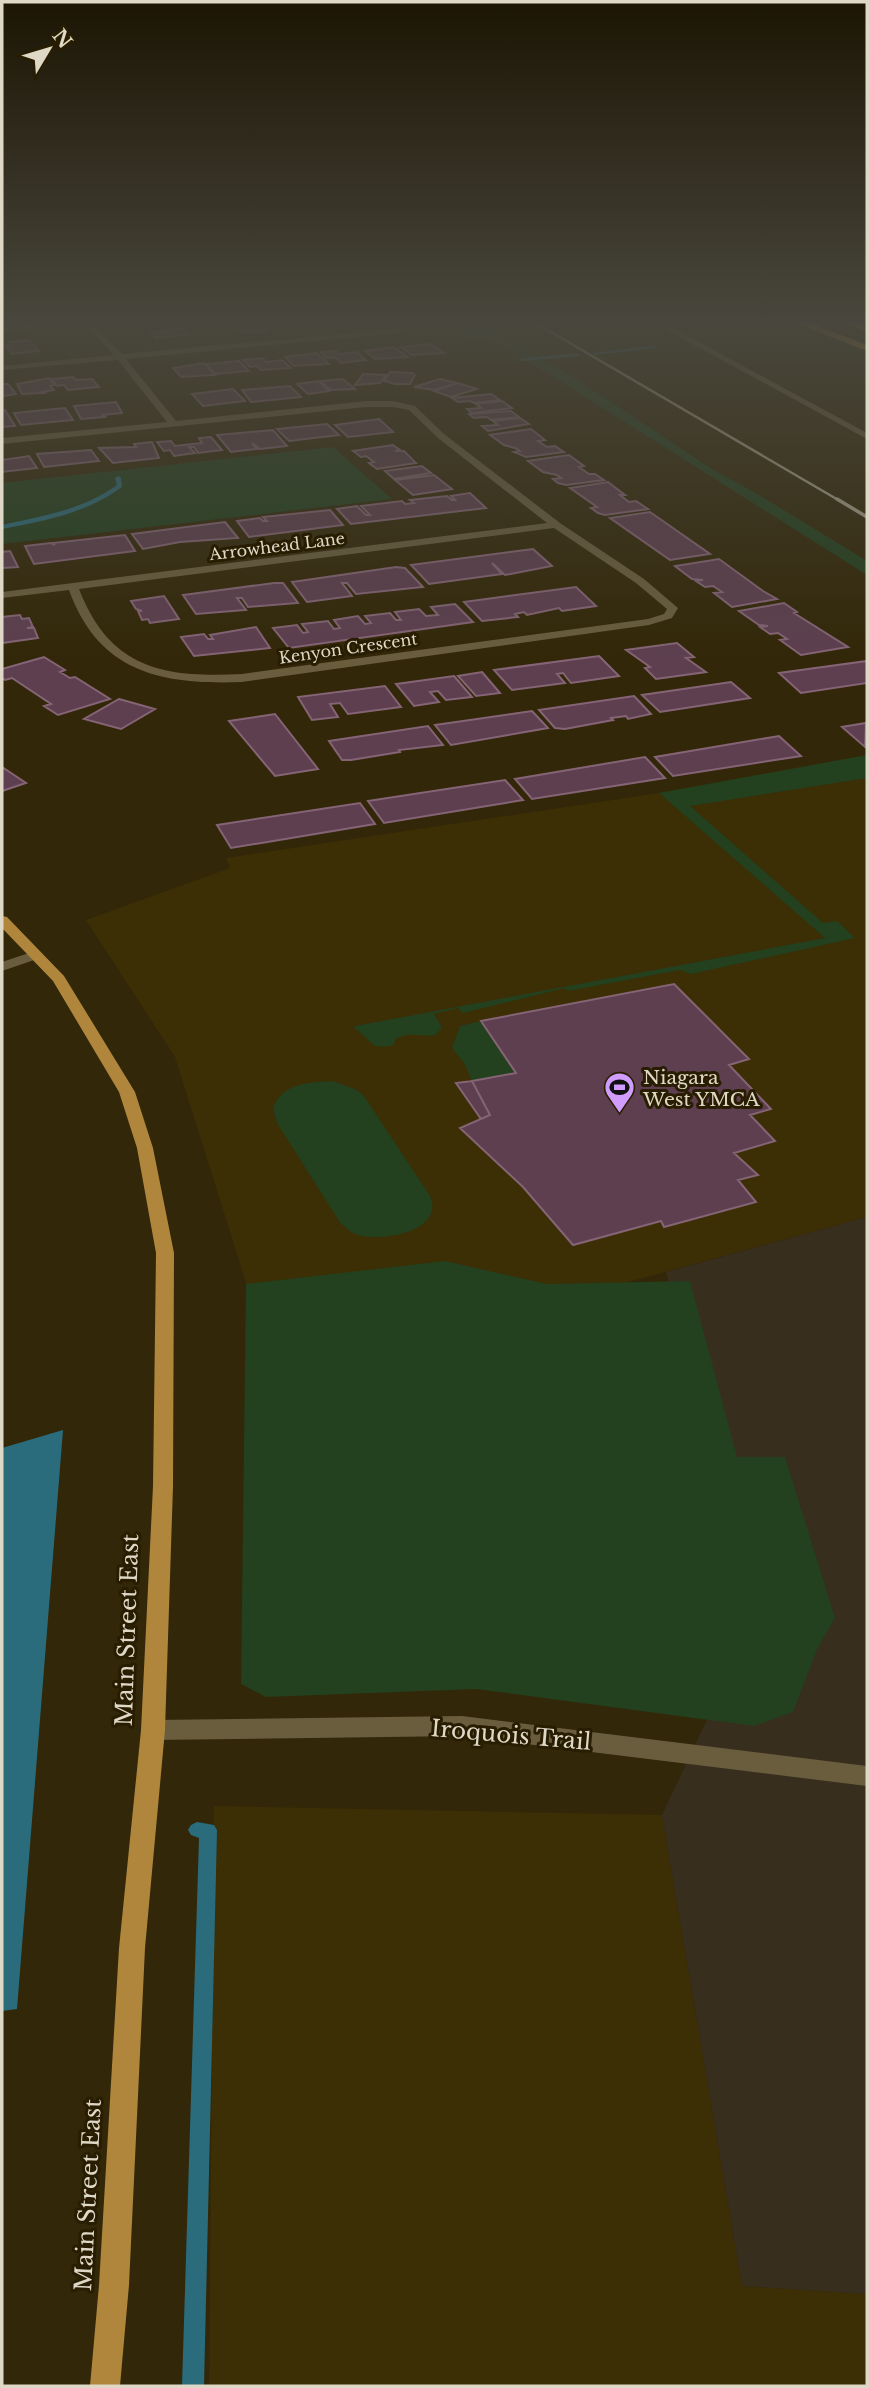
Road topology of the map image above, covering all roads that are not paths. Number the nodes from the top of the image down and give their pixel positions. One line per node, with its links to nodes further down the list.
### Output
1 (74, 433): 3 (street)
2 (438, 433): 4 (street)
3 (2, 441)
4 (556, 525): 5 (street, Arrowhead Lane); 5 (street, Kenyon Crescent)
5 (73, 586): 6 (street, Arrowhead Lane)
6 (2, 595)
7 (2, 920): 8 (main road, Main Street East)
8 (35, 955): 9 (street); 10 (main road, Main Street East)
9 (2, 967)
10 (153, 1730): 11 (street, Iroquois Trail); 12 (main road, Main Street East)
11 (867, 1776)
12 (105, 2386)

